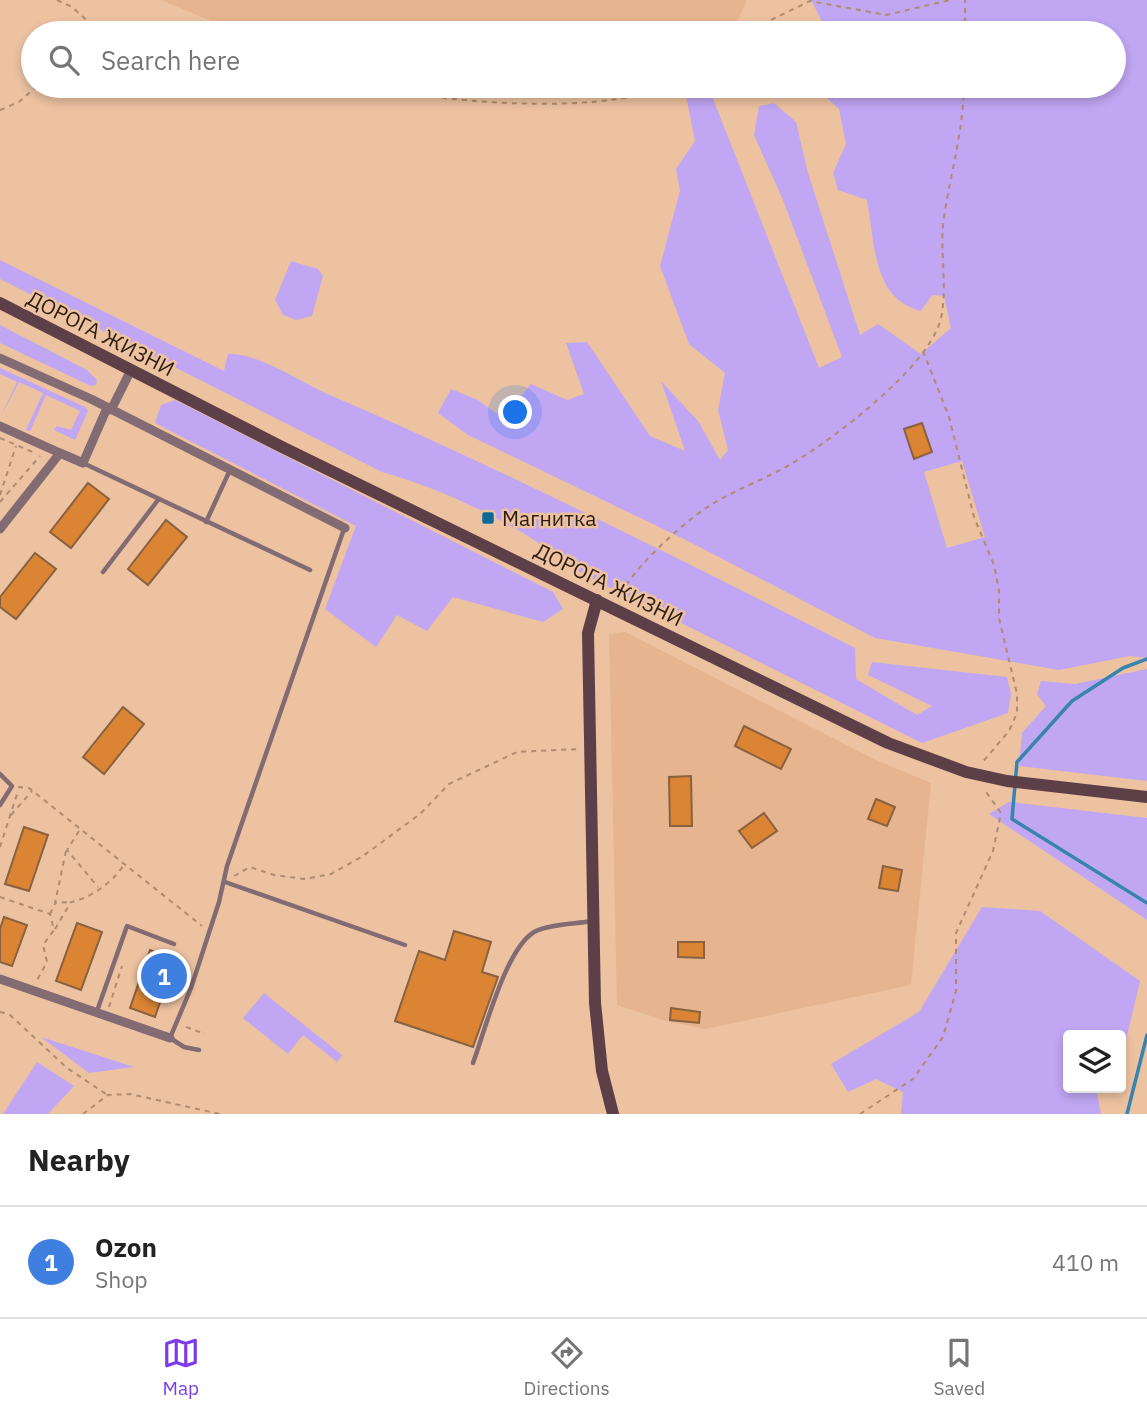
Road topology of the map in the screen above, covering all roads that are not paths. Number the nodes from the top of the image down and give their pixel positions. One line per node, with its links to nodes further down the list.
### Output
1 (0, 303): 3 (main road, ДОРОГА ЖИЗНИ)
2 (0, 358): 4 (street)
3 (131, 370): 4 (street); 15 (main road, ДОРОГА ЖИЗНИ)
4 (109, 409): 7 (street); 8 (street)
5 (0, 426): 6 (street)
6 (60, 453): 7 (street); 12 (street)
7 (83, 463): 9 (lane)
8 (230, 469): 10 (lane); 11 (street)
9 (158, 500): 10 (lane); 14 (lane)
10 (206, 522): 13 (lane)
11 (345, 528): 19 (lane)
12 (0, 529)
13 (310, 570)
14 (103, 572)
15 (597, 600): 17 (main road, ДОРОГА ЖИЗНИ); 20 (main road)
16 (0, 774): 18 (lane)
17 (1147, 797)
18 (0, 805)
19 (225, 882): 22 (lane); 25 (lane)
20 (593, 921): 27 (lane); 28 (main road)
21 (174, 944): 24 (lane)
22 (405, 945)
23 (0, 979): 24 (street)
24 (99, 1008): 25 (street)
25 (170, 1038): 26 (lane)
26 (199, 1050)
27 (473, 1063)
28 (613, 1114)

